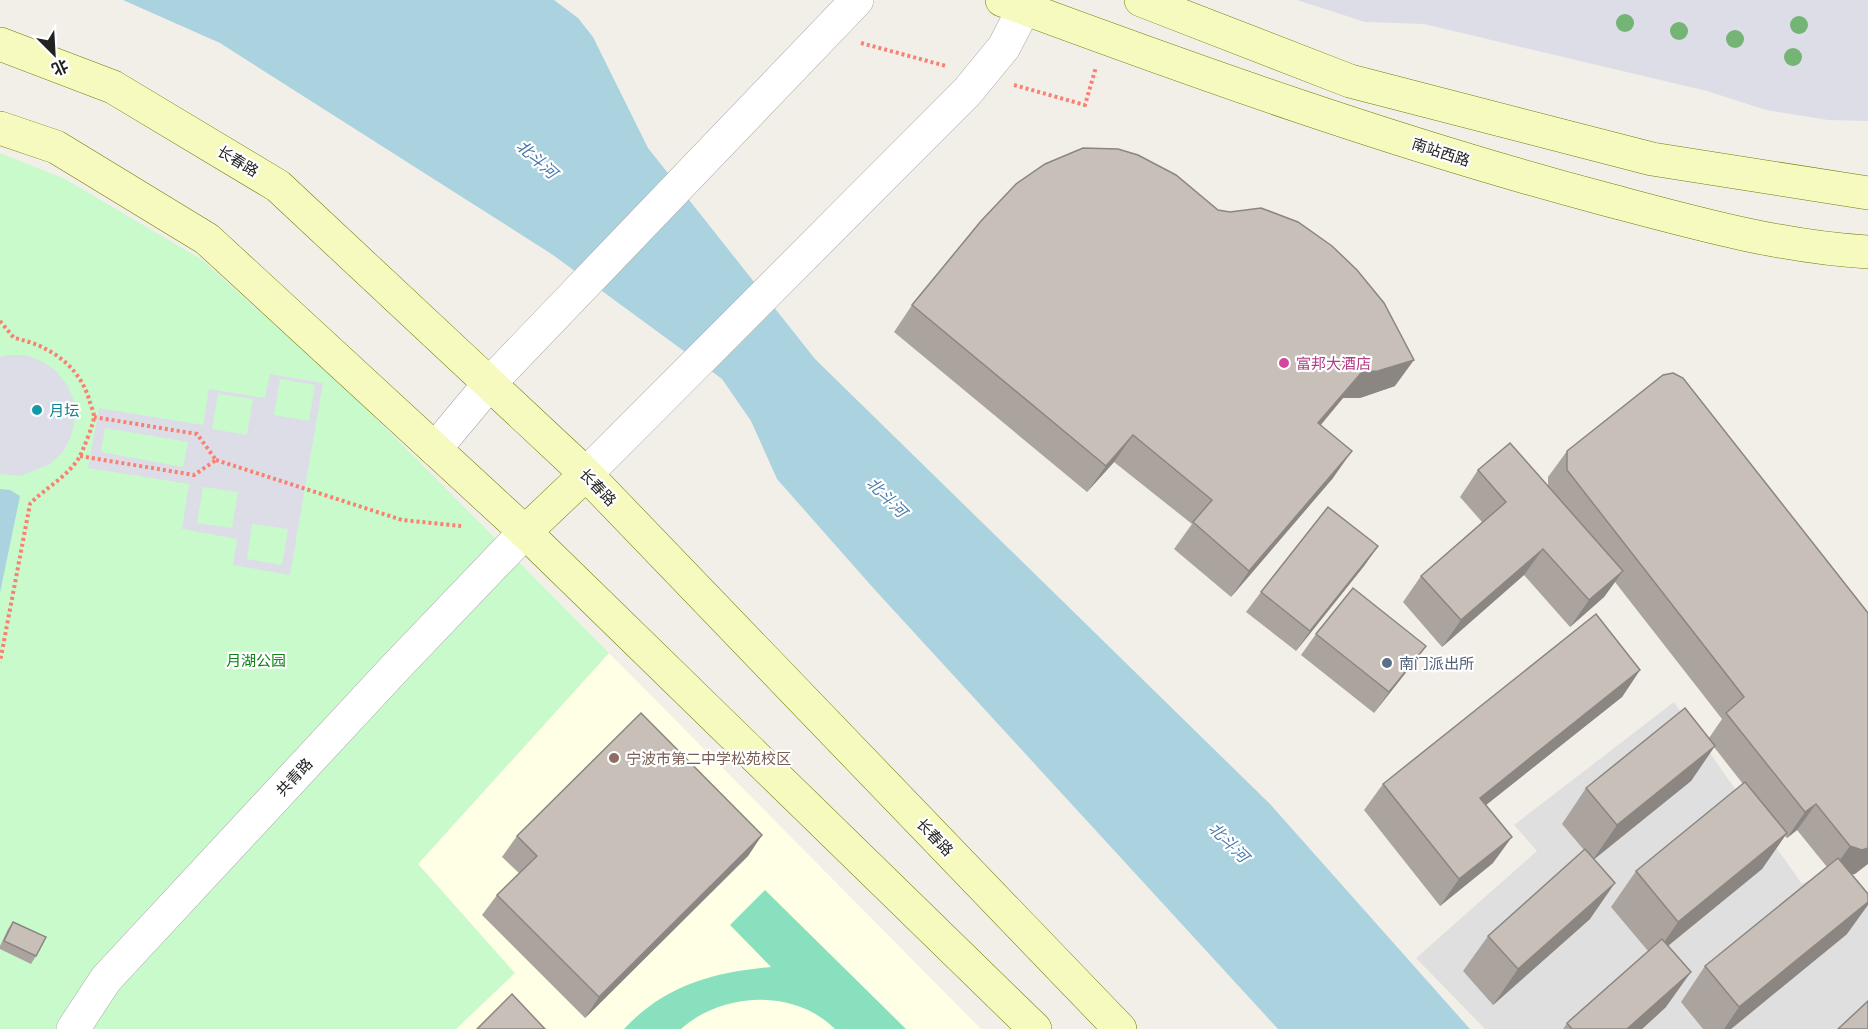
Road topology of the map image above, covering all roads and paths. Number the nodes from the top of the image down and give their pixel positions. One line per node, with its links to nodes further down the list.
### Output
1 (857, 0): 9 (street)
2 (1141, 0): 6 (main road)
3 (1019, 3): 7 (main road, 南站西路); 14 (street)
4 (0, 44): 9 (main road, 长春路)
5 (0, 128): 11 (main road)
6 (1868, 193)
7 (1868, 252)
8 (0, 321): 10 (path)
9 (490, 383): 11 (street); 14 (main road, 长春路)
10 (94, 417): 12 (path); 13 (path)
11 (435, 449): 16 (main road)
12 (80, 456): 13 (path); 17 (path)
13 (216, 460): 15 (path)
14 (586, 474): 16 (main road); 20 (main road, 长春路)
15 (461, 526)
16 (525, 532): 18 (street, 共青路); 19 (main road)
17 (0, 662)
18 (72, 1029)
19 (1035, 1029)
20 (1120, 1029)

